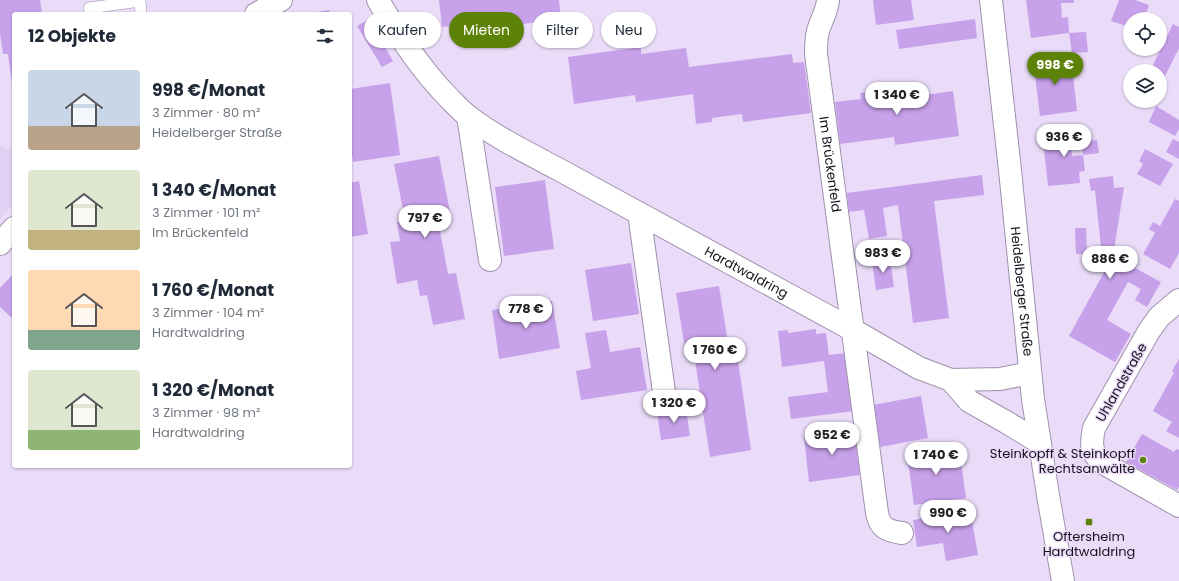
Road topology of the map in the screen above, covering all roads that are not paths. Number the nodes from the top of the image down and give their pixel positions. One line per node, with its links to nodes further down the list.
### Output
1 (378, 0): 7 (street, Hardtwaldring)
2 (828, 0): 13 (street, Im Brückenfeld)
3 (991, 0): 14 (street, Heidelberger Straße)
4 (140, 1): 5 (lane); 6 (lane)
5 (88, 8)
6 (141, 12)
7 (468, 116): 8 (street, Hardtwaldring); 11 (street)
8 (640, 213): 13 (street, Hardtwaldring); 16 (street)
9 (12, 230): 10 (street)
10 (0, 244)
11 (490, 260)
12 (1179, 300): 18 (street, Uhlandstraße)
13 (853, 330): 15 (street, Hardtwaldring); 19 (street)
14 (1030, 373): 15 (street, Hardtwaldring); 17 (street, Heidelberger Straße)
15 (951, 380): 17 (street)
16 (665, 399)
17 (1039, 442): 20 (street, Heidelberger Straße)
18 (1179, 506)
19 (902, 534)
20 (1063, 581)

